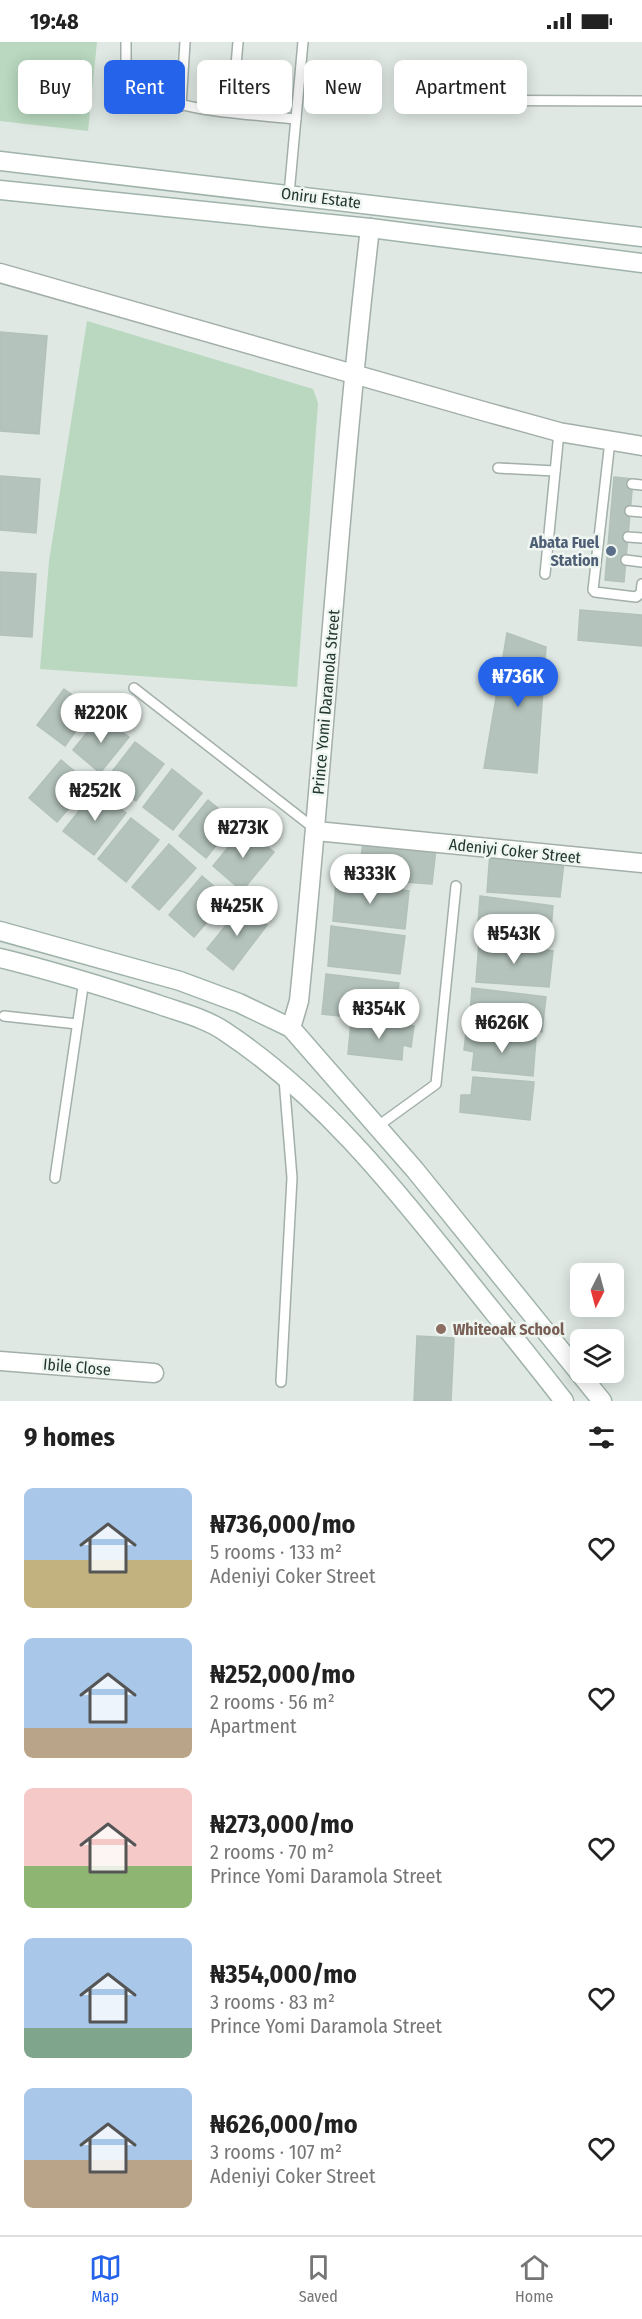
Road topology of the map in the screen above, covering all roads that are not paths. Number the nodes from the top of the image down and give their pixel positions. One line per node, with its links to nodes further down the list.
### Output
1 (126, 42): 5 (lane)
2 (186, 42): 6 (lane)
3 (238, 42): 7 (lane)
4 (303, 42): 11 (lane)
5 (126, 60)
6 (185, 60)
7 (236, 60)
8 (527, 101): 9 (lane)
9 (642, 101)
10 (253, 114): 11 (lane)
11 (296, 118): 14 (lane)
12 (0, 161): 14 (street, Oniru Estate)
13 (0, 190): 16 (street, Oniru Estate)
14 (289, 194): 15 (street, Oniru Estate)
15 (401, 207): 17 (lane); 18 (street, Oniru Estate)
16 (370, 228): 17 (street, Oniru Estate); 21 (street, Prince Yomi Daramola Street)
17 (398, 231): 19 (street, Oniru Estate)
18 (642, 237)
19 (642, 262)
20 (0, 273): 21 (street)
21 (353, 375): 22 (street); 36 (street, Prince Yomi Daramola Street)
22 (559, 432): 23 (street); 26 (lane)
23 (609, 441): 24 (street); 34 (lane)
24 (642, 447)
25 (498, 468): 26 (lane)
26 (555, 471): 33 (lane)
27 (630, 511): 28 (lane)
28 (642, 512)
29 (628, 537): 30 (lane)
30 (642, 538)
31 (626, 560): 32 (lane)
32 (642, 562)
33 (545, 574)
34 (642, 584)
35 (134, 688): 36 (lane)
36 (316, 831): 37 (street, Adeniyi Coker Street); 44 (street, Prince Yomi Daramola Street)
37 (642, 863)
38 (456, 886): 46 (lane)
39 (0, 931): 44 (street)
40 (0, 958): 41 (street)
41 (84, 980): 43 (lane); 45 (street)
42 (4, 1016): 43 (lane)
43 (77, 1024): 47 (lane)
44 (291, 1028): 46 (street)
45 (284, 1076): 50 (lane); 51 (street)
46 (378, 1126): 52 (street)
47 (55, 1178)
48 (0, 1361): 49 (street, Ibile Close)
49 (154, 1373)
50 (281, 1382)
51 (564, 1401)
52 (602, 1401)

